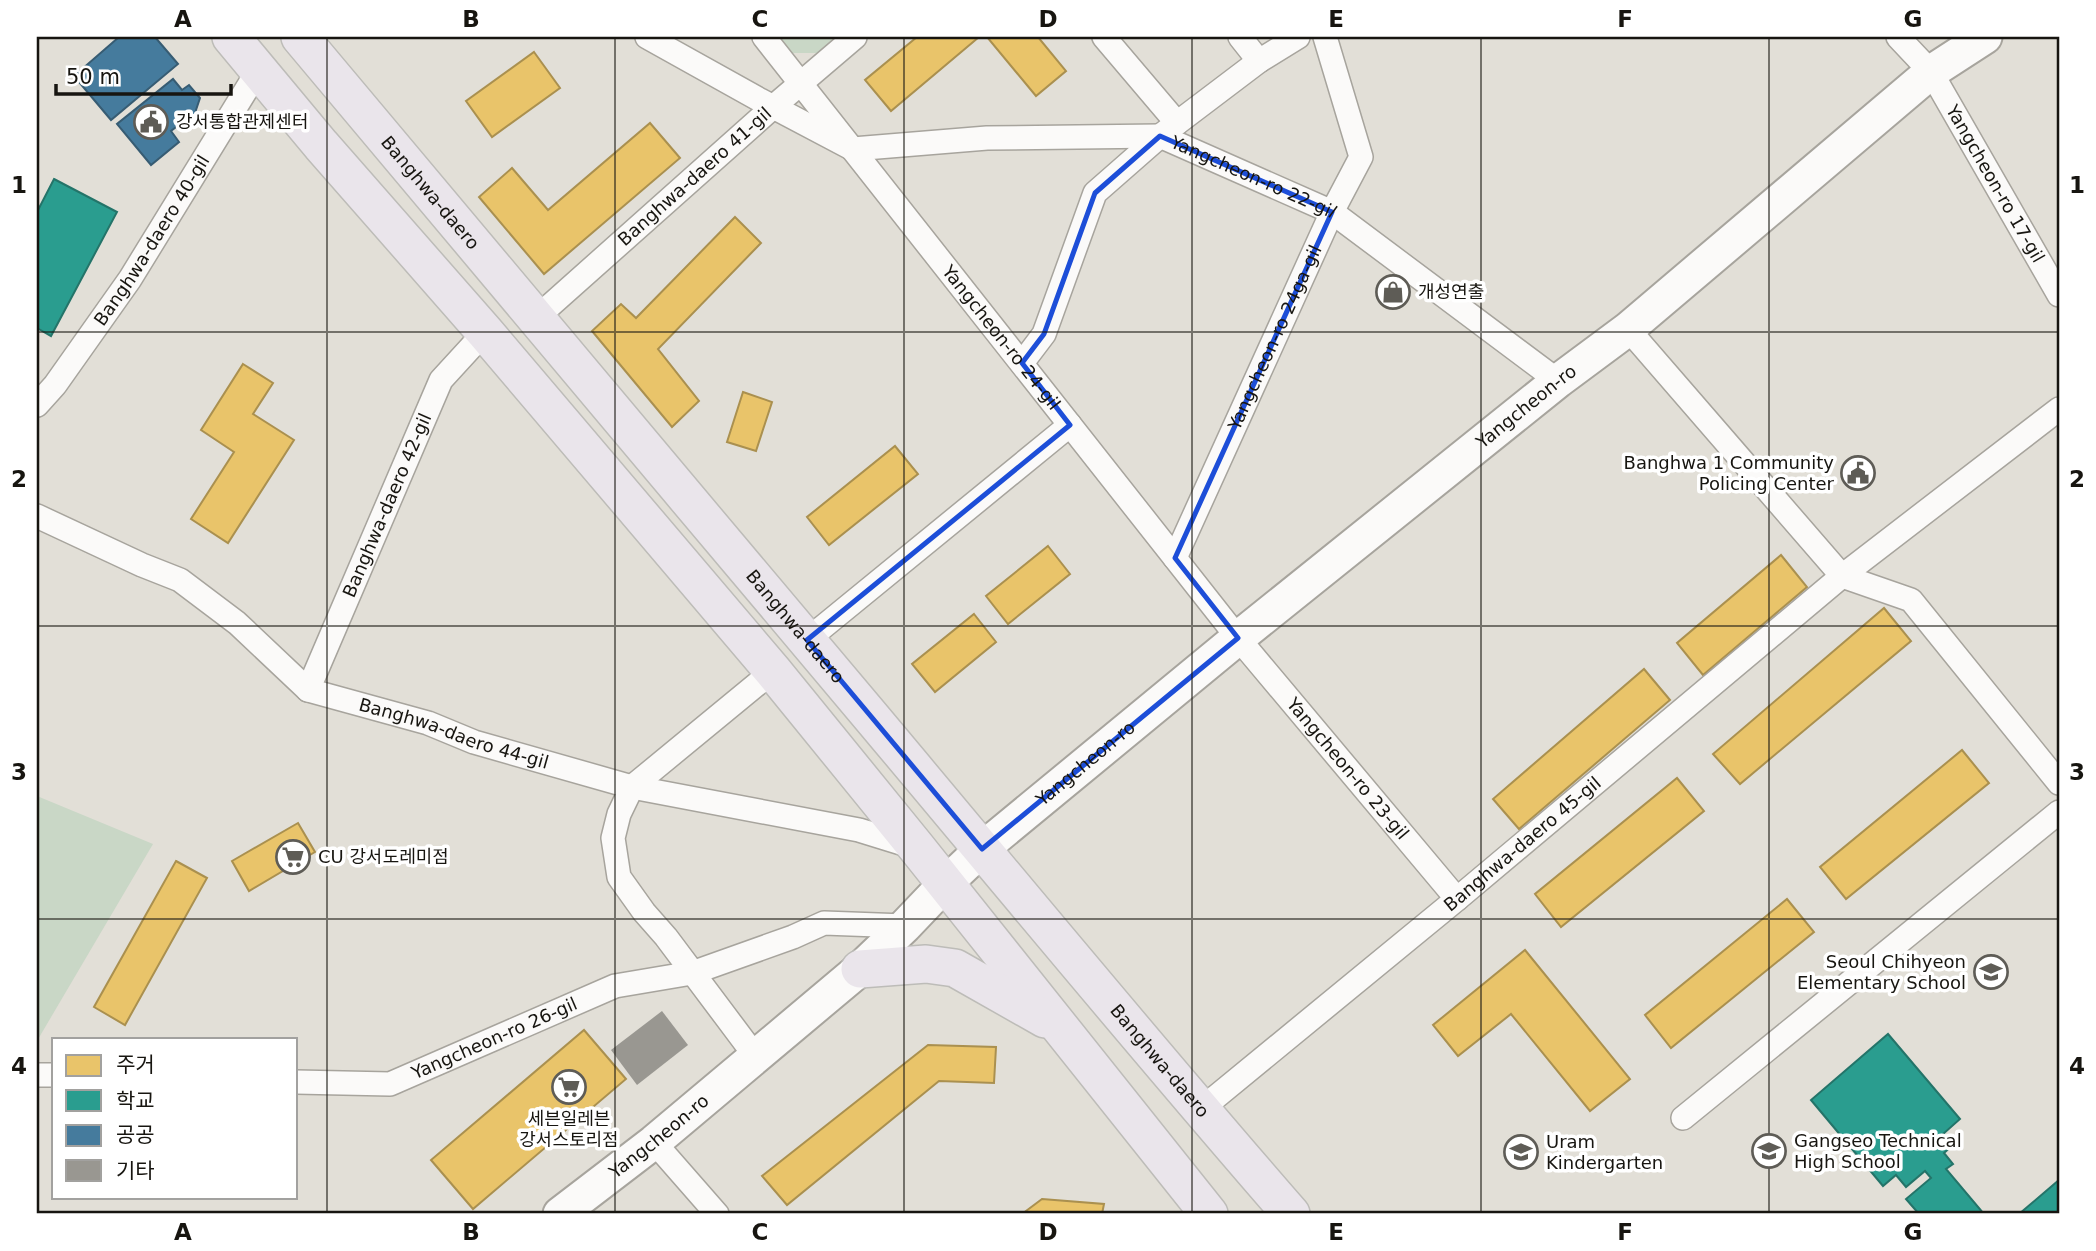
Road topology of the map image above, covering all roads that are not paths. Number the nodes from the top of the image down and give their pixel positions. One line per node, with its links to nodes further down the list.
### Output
1 (231, 37): 13 (main road)
2 (300, 37): 21 (main road, Banghwa-daero)
3 (647, 37): 16 (street)
4 (764, 37): 15 (street, Yangcheon-ro 24-gil)
5 (855, 37): 15 (street, Banghwa-daero 41-gil)
6 (1104, 37): 17 (street)
7 (1240, 37): 12 (street)
8 (1298, 37): 12 (street)
9 (1325, 37): 19 (street, Yangcheon-ro 24ga-gil)
10 (1898, 37): 14 (street, Yangcheon-ro 17-gil)
11 (1985, 37): 14 (main road, Yangcheon-ro)
12 (1259, 61): 17 (street)
13 (259, 69): 23 (main road); 26 (street, Banghwa-daero 40-gil)
14 (1931, 72): 20 (street, Yangcheon-ro 17-gil); 22 (main road, Yangcheon-ro)
15 (801, 83): 16 (street, Banghwa-daero 41-gil); 18 (street, Yangcheon-ro 24-gil)
16 (773, 107): 18 (street); 21 (street, Banghwa-daero 41-gil)
17 (1169, 129): 18 (street, Yangcheon-ro 22-gil); 19 (street, Yangcheon-ro 22-gil); 24 (street)
18 (853, 149): 24 (street, Yangcheon-ro 24-gil)
19 (1332, 212): 25 (street, Yangcheon-ro 22-gil); 30 (street, Yangcheon-ro 24ga-gil)
20 (2059, 295)
21 (535, 319): 33 (main road, Banghwa-daero)
22 (1628, 329): 25 (main road, Yangcheon-ro); 31 (street)
23 (485, 332): 34 (main road); 35 (street, Banghwa-daero 42-gil)
24 (1022, 363): 28 (street, Yangcheon-ro 24-gil)
25 (1558, 381): 32 (main road, Yangcheon-ro)
26 (37, 405)
27 (2059, 409): 31 (street, Banghwa-daero 45-gil)
28 (1070, 425): 30 (street, Yangcheon-ro 24-gil); 33 (street)
29 (37, 516): 35 (street, Banghwa-daero 44-gil)
30 (1175, 558): 32 (street, Yangcheon-ro 24-gil)
31 (1842, 576): 36 (street); 42 (street, Banghwa-daero 45-gil)
32 (1238, 638): 40 (main road, Yangcheon-ro); 42 (street, Yangcheon-ro 23-gil)
33 (807, 640): 40 (main road, Banghwa-daero)
34 (773, 671): 37 (street); 39 (main road)
35 (308, 690): 37 (street, Banghwa-daero 44-gil)
36 (2059, 783)
37 (632, 787): 39 (street, Banghwa-daero 44-gil); 45 (street)
38 (2059, 812): 50 (street)
39 (917, 848): 41 (main road)
40 (982, 849): 41 (main road, Yangcheon-ro); 49 (main road, Banghwa-daero)
41 (945, 884): 43 (main road, Yangcheon-ro); 46 (main road)
42 (1457, 900): 49 (street, Banghwa-daero 45-gil)
43 (905, 926): 44 (main road, Yangcheon-ro); 45 (street, Yangcheon-ro 26-gil)
44 (860, 969): 46 (main road); 47 (main road, Yangcheon-ro)
45 (692, 973): 47 (street); 48 (street, Yangcheon-ro 26-gil)
46 (1062, 1029): 54 (main road)
47 (756, 1057): 51 (main road, Yangcheon-ro)
48 (298, 1082)
49 (1200, 1110): 55 (main road, Banghwa-daero)
50 (1683, 1118)
51 (654, 1142): 52 (main road, Yangcheon-ro); 53 (street)
52 (560, 1214)
53 (717, 1214)
54 (1209, 1214)
55 (1291, 1214)

